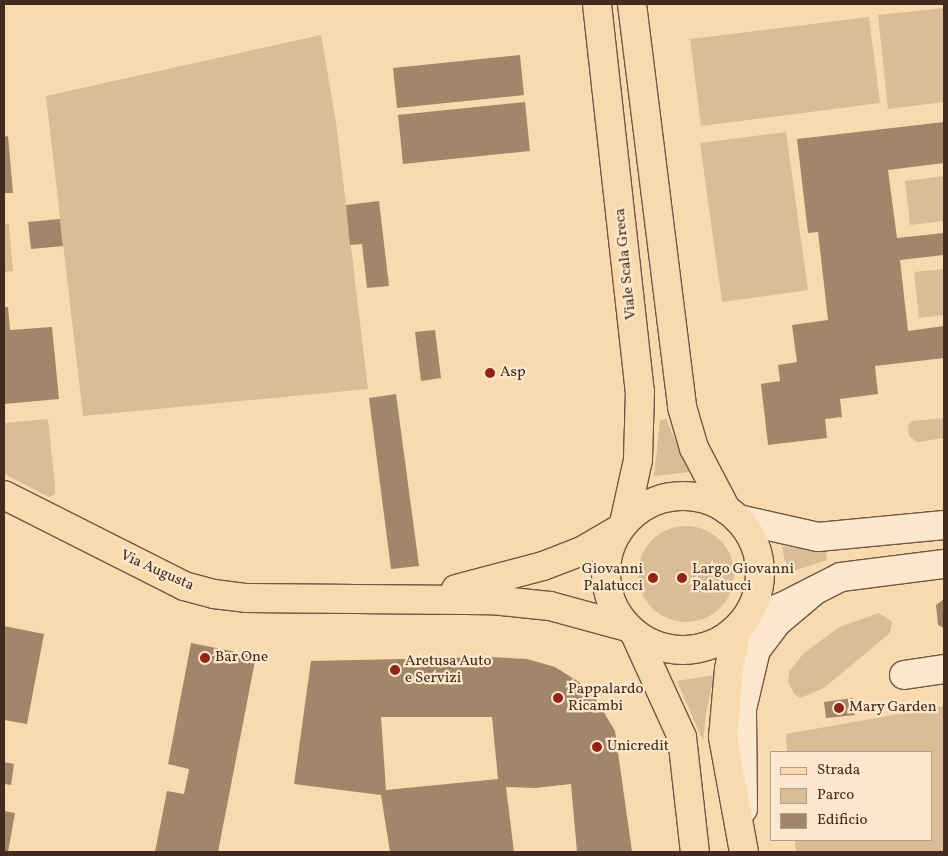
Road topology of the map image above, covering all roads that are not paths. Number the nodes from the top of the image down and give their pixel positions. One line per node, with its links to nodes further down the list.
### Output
1 (597, 4): 6 (main road, Viale Scala Greca)
2 (632, 4): 4 (main road)
3 (4, 495): 9 (main road, Via Augusta)
4 (732, 514): 5 (street); 6 (main road); 10 (main road)
5 (944, 525)
6 (621, 526): 9 (main road); 11 (main road)
7 (944, 564): 8 (street)
8 (814, 591): 10 (street); 14 (street)
9 (413, 598): 11 (main road)
10 (741, 625): 11 (main road); 14 (main road)
11 (631, 631): 15 (main road)
12 (944, 669): 13 (street)
13 (904, 675)
14 (742, 841)
15 (695, 852)

